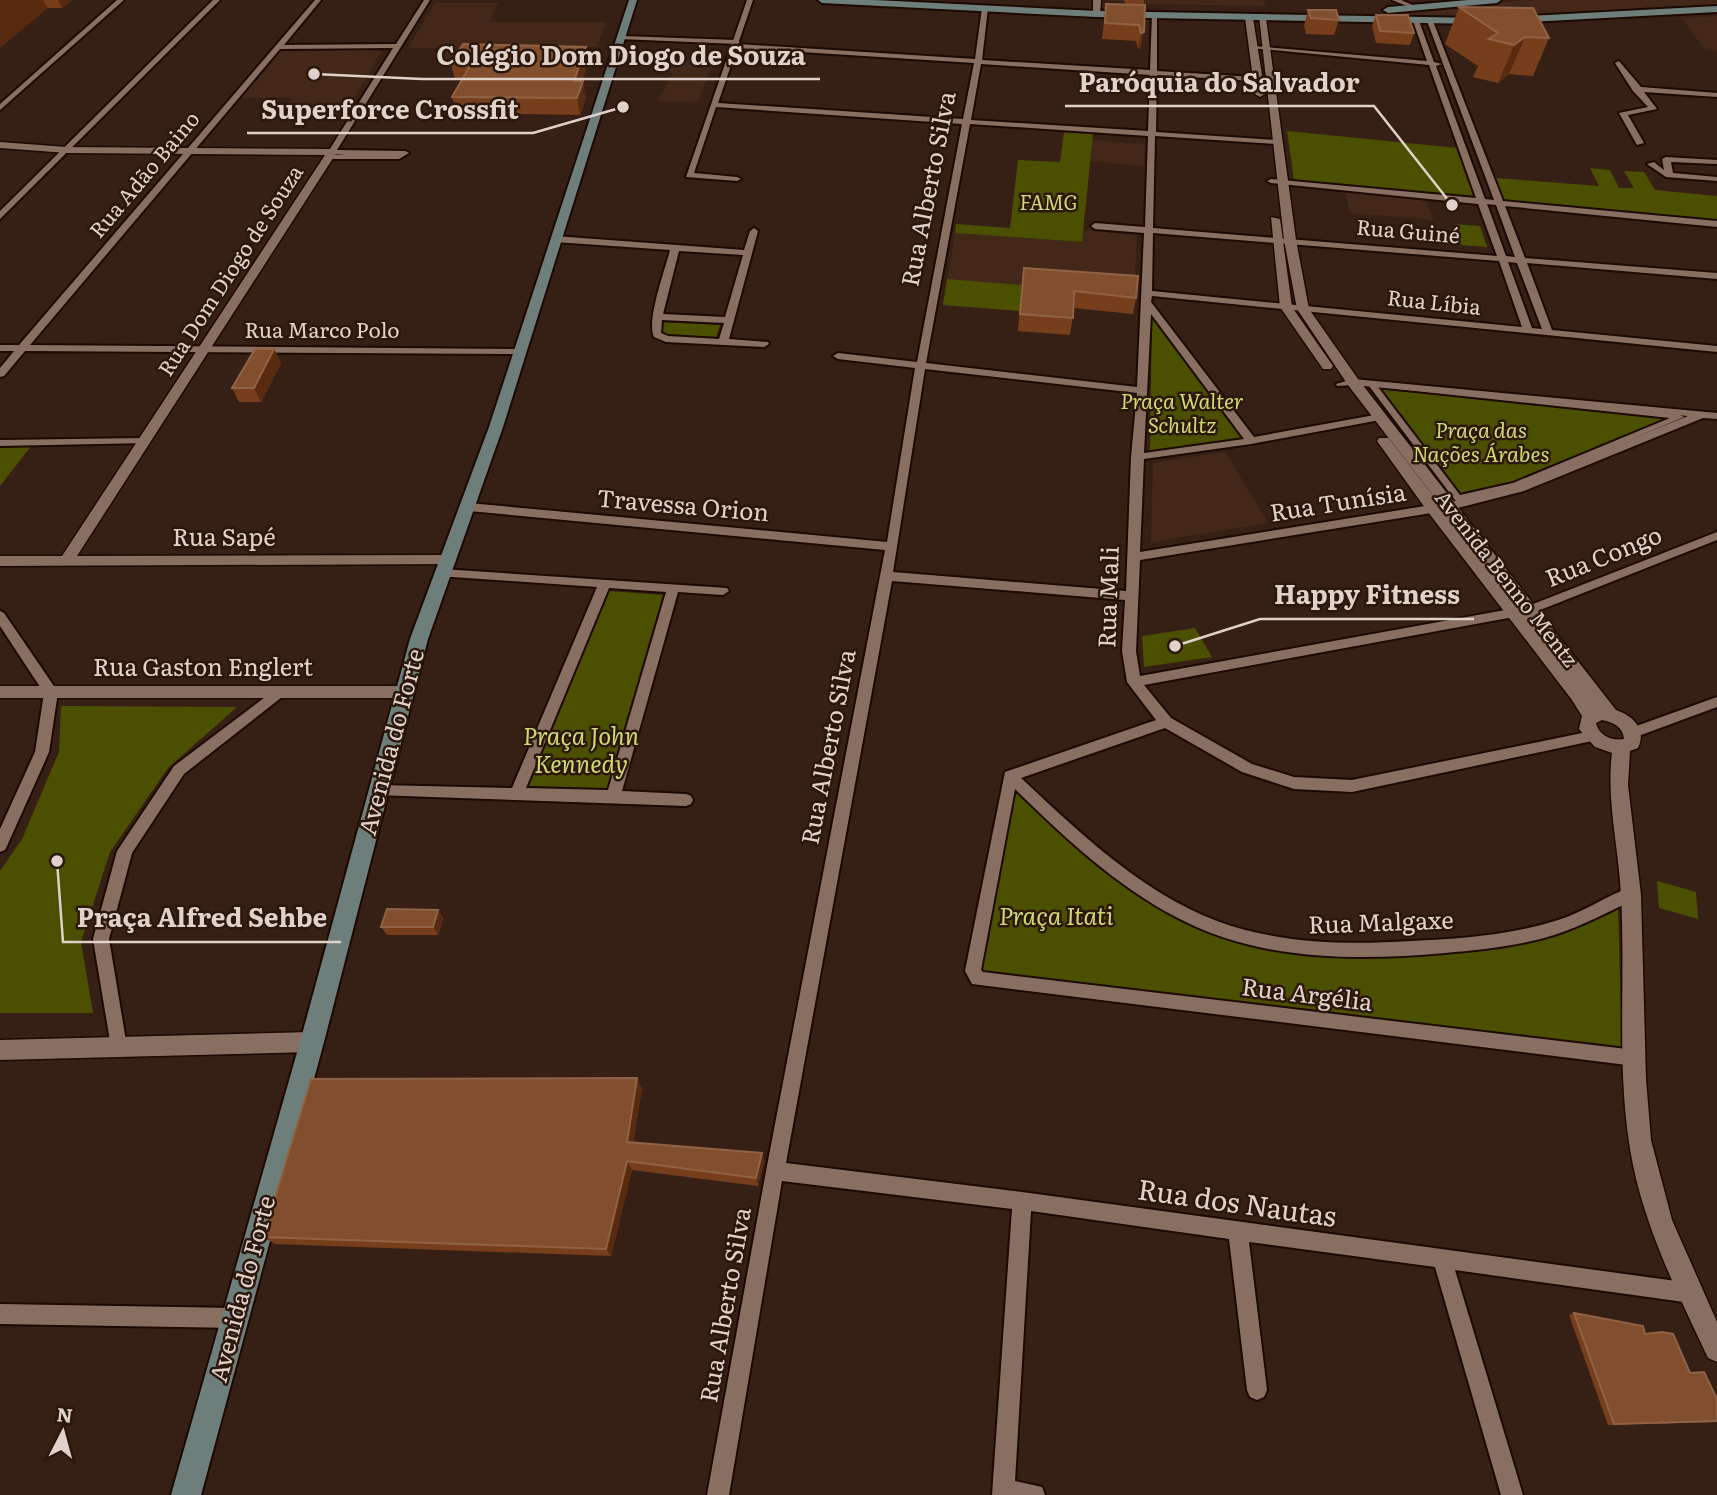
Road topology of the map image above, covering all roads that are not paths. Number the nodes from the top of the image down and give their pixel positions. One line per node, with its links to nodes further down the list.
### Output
1 (121, 0): 40 (street)
2 (217, 0): 51 (street)
3 (318, 0): 26 (street, Rua Adão Baino)
4 (427, 0): 25 (street, Rua Dom Diogo de Souza)
5 (633, 0): 21 (main road, Avenida do Forte)
6 (750, 0): 24 (street)
7 (822, 0): 12 (main road)
8 (971, 0): 11 (main road)
9 (1497, 0): 10 (main road)
10 (1393, 3): 11 (main road)
11 (1097, 7): 12 (main road); 14 (main road)
12 (985, 8): 29 (street, Rua Alberto Silva)
13 (1717, 9): 20 (main road)
14 (1155, 15): 15 (main road); 33 (street, Rua Mali)
15 (1249, 18): 16 (main road); 27 (street)
16 (1262, 18): 17 (main road); 28 (street, Avenida Benno Mentz)
17 (1416, 21): 18 (main road); 22 (street)
18 (1430, 21): 19 (main road); 23 (street)
19 (1486, 21)
20 (1499, 21)
21 (622, 38): 24 (street); 69 (main road, Avenida do Forte)
22 (1424, 41): 23 (street); 30 (street)
23 (1438, 42): 32 (street)
24 (736, 44): 29 (street); 38 (street)
25 (398, 46): 26 (street); 53 (street, Rua Dom Diogo de Souza)
26 (277, 47): 52 (street, Rua Adão Baino)
27 (1254, 48): 28 (street); 34 (street)
28 (1267, 49): 30 (street); 35 (street, Avenida Benno Mentz)
29 (978, 60): 33 (street); 43 (street, Rua Alberto Silva)
30 (1432, 63): 32 (street); 44 (street)
31 (1619, 63): 36 (street)
32 (1446, 64): 45 (street)
33 (1153, 71): 34 (street); 46 (street, Rua Mali)
34 (1258, 79): 35 (street); 39 (street)
35 (1270, 80): 42 (street, Avenida Benno Mentz)
36 (1636, 89): 37 (street); 48 (street)
37 (1717, 95)
38 (714, 105): 43 (street); 58 (street)
39 (1262, 105)
40 (0, 108)
41 (1263, 118): 42 (street)
42 (1275, 119): 47 (street, Avenida Benno Mentz)
43 (966, 121): 46 (street); 92 (street, Rua Alberto Silva)
44 (1454, 126): 45 (street); 62 (street)
45 (1469, 127): 63 (street)
46 (1152, 132): 47 (street); 67 (street, Rua Mali)
47 (1269, 137): 54 (street, Avenida Benno Mentz)
48 (1640, 143)
49 (0, 145): 51 (street)
50 (0, 152): 51 (street)
51 (64, 153): 52 (street); 64 (street)
52 (187, 153): 53 (street); 87 (street, Rua Adão Baino)
53 (330, 154): 53 (street); 88 (street, Rua Dom Diogo de Souza)
54 (1274, 161): 60 (street, Avenida Benno Mentz); 61 (street, Avenida Benno Mentz)
55 (1717, 162): 57 (street)
56 (1651, 164): 57 (street)
57 (1669, 175): 59 (street)
58 (737, 179)
59 (1717, 179)
60 (1270, 181): 61 (street); 70 (street, Avenida Benno Mentz)
61 (1283, 182): 62 (street); 71 (street, Avenida Benno Mentz)
62 (1481, 202): 63 (street); 74 (street)
63 (1498, 204): 65 (street); 75 (street)
64 (0, 216)
65 (1717, 224)
66 (1095, 226): 67 (street, Rua Guiné)
67 (1149, 230): 70 (street, Rua Guiné); 77 (street, Rua Mali)
68 (754, 231): 73 (street)
69 (555, 239): 72 (street); 90 (main road, Avenida do Forte)
70 (1277, 239): 71 (street, Rua Guiné); 78 (street, Avenida Benno Mentz)
71 (1290, 240): 74 (street, Rua Guiné); 79 (street, Avenida Benno Mentz)
72 (675, 248): 73 (street); 80 (street)
73 (748, 253): 81 (street)
74 (1500, 258): 75 (street, Rua Guiné); 82 (street)
75 (1519, 259): 76 (street, Rua Guiné); 83 (street)
76 (1717, 275)
77 (1147, 298): 78 (street, Rua Líbia); 96 (street, Rua Mali); 101 (street)
78 (1286, 307): 79 (street, Rua Líbia); 94 (street, Avenida Benno Mentz)
79 (1303, 309): 82 (street, Rua Líbia); 94 (street, Avenida Benno Mentz)
80 (657, 317): 81 (street); 84 (street)
81 (730, 320): 84 (street)
82 (1529, 332): 83 (street, Rua Líbia)
83 (1549, 334): 89 (street, Rua Líbia)
84 (723, 342): 85 (street)
85 (764, 344)
86 (0, 348): 87 (street, Rua Marco Polo)
87 (21, 348): 88 (street, Rua Marco Polo); 93 (street, Rua Adão Baino)
88 (202, 349): 90 (street, Rua Marco Polo); 100 (street, Rua Dom Diogo de Souza)
89 (1717, 349)
90 (519, 352): 105 (main road, Avenida do Forte)
91 (838, 356): 92 (street)
92 (921, 365): 96 (street); 108 (street, Rua Alberto Silva)
93 (0, 374)
94 (1347, 383): 97 (street); 99 (street, Avenida Benno Mentz)
95 (1373, 384): 95 (street)
96 (1140, 390): 103 (street, Rua Mali)
97 (1703, 414): 98 (street); 104 (street, Rua Tunísia)
98 (1717, 416)
99 (1374, 418): 101 (street); 104 (street, Avenida Benno Mentz); 106 (street, Avenida Benno Mentz)
100 (143, 441): 102 (street); 111 (street, Rua Dom Diogo de Souza)
101 (1251, 441): 103 (street)
102 (0, 443)
103 (1137, 457): 109 (street, Rua Mali)
104 (1450, 506): 106 (street, Rua Tunísia); 118 (street, Avenida Benno Mentz)
105 (469, 507): 108 (street, Travessa Orion); 112 (main road, Avenida do Forte)
106 (1433, 509): 109 (street, Rua Tunísia); 118 (street, Avenida Benno Mentz)
107 (1717, 536): 118 (street, Rua Congo)
108 (892, 547): 113 (street, Rua Alberto Silva)
109 (1133, 557): 117 (street, Rua Mali)
110 (0, 561): 111 (street, Rua Sapé)
111 (66, 561): 112 (street, Rua Sapé)
112 (445, 566): 114 (street); 123 (main road, Avenida do Forte)
113 (885, 576): 117 (street); 144 (street, Rua Alberto Silva)
114 (605, 583): 115 (street); 135 (street)
115 (673, 589): 116 (street); 136 (street)
116 (723, 591)
117 (1131, 596): 120 (street, Rua Mali)
118 (1523, 612): 120 (street, Rua Congo); 126 (street, Avenida Benno Mentz); 127 (street, Avenida Benno Mentz)
119 (0, 616): 122 (street)
120 (1134, 682): 128 (street, Rua Mali)
121 (0, 692): 122 (street, Rua Gaston Englert)
122 (51, 692): 124 (street, Rua Gaston Englert); 138 (street)
123 (405, 692): 124 (street, Rua Gaston Englert); 134 (main road, Avenida do Forte)
124 (277, 693): 141 (street)
125 (1717, 702): 129 (street)
126 (1610, 715): 127 (street); 129 (street, Avenida Benno Mentz)
127 (1590, 716): 130 (street)
128 (1166, 722): 130 (street, Rua Mali); 132 (street)
129 (1633, 733): 131 (street)
130 (1596, 738): 131 (street); 133 (street)
131 (1622, 747): 133 (street)
132 (1010, 776): 139 (street, Rua Malgaxe); 143 (street, Rua Argélia)
133 (1617, 777): 139 (street)
134 (380, 791): 135 (street); 140 (main road, Avenida do Forte)
135 (517, 793): 136 (street)
136 (612, 796): 137 (street)
137 (686, 800)
138 (0, 846)
139 (1631, 894): 143 (street)
140 (313, 1042): 141 (street); 150 (main road, Avenida do Forte)
141 (118, 1047): 142 (street)
142 (0, 1050)
143 (1635, 1058): 148 (street)
144 (775, 1171): 145 (street, Rua dos Nautas); 155 (street, Rua Alberto Silva)
145 (1021, 1201): 146 (street, Rua dos Nautas); 153 (street)
146 (1238, 1231): 147 (street, Rua dos Nautas); 152 (street)
147 (1442, 1260): 148 (street, Rua dos Nautas); 157 (street)
148 (1690, 1293): 151 (street)
149 (0, 1314): 150 (street)
150 (236, 1318): 154 (main road, Avenida do Forte)
151 (1717, 1349)
152 (1257, 1390)
153 (1003, 1493): 156 (street)
154 (186, 1495)
155 (718, 1495)
156 (1034, 1495)
157 (1512, 1495)

